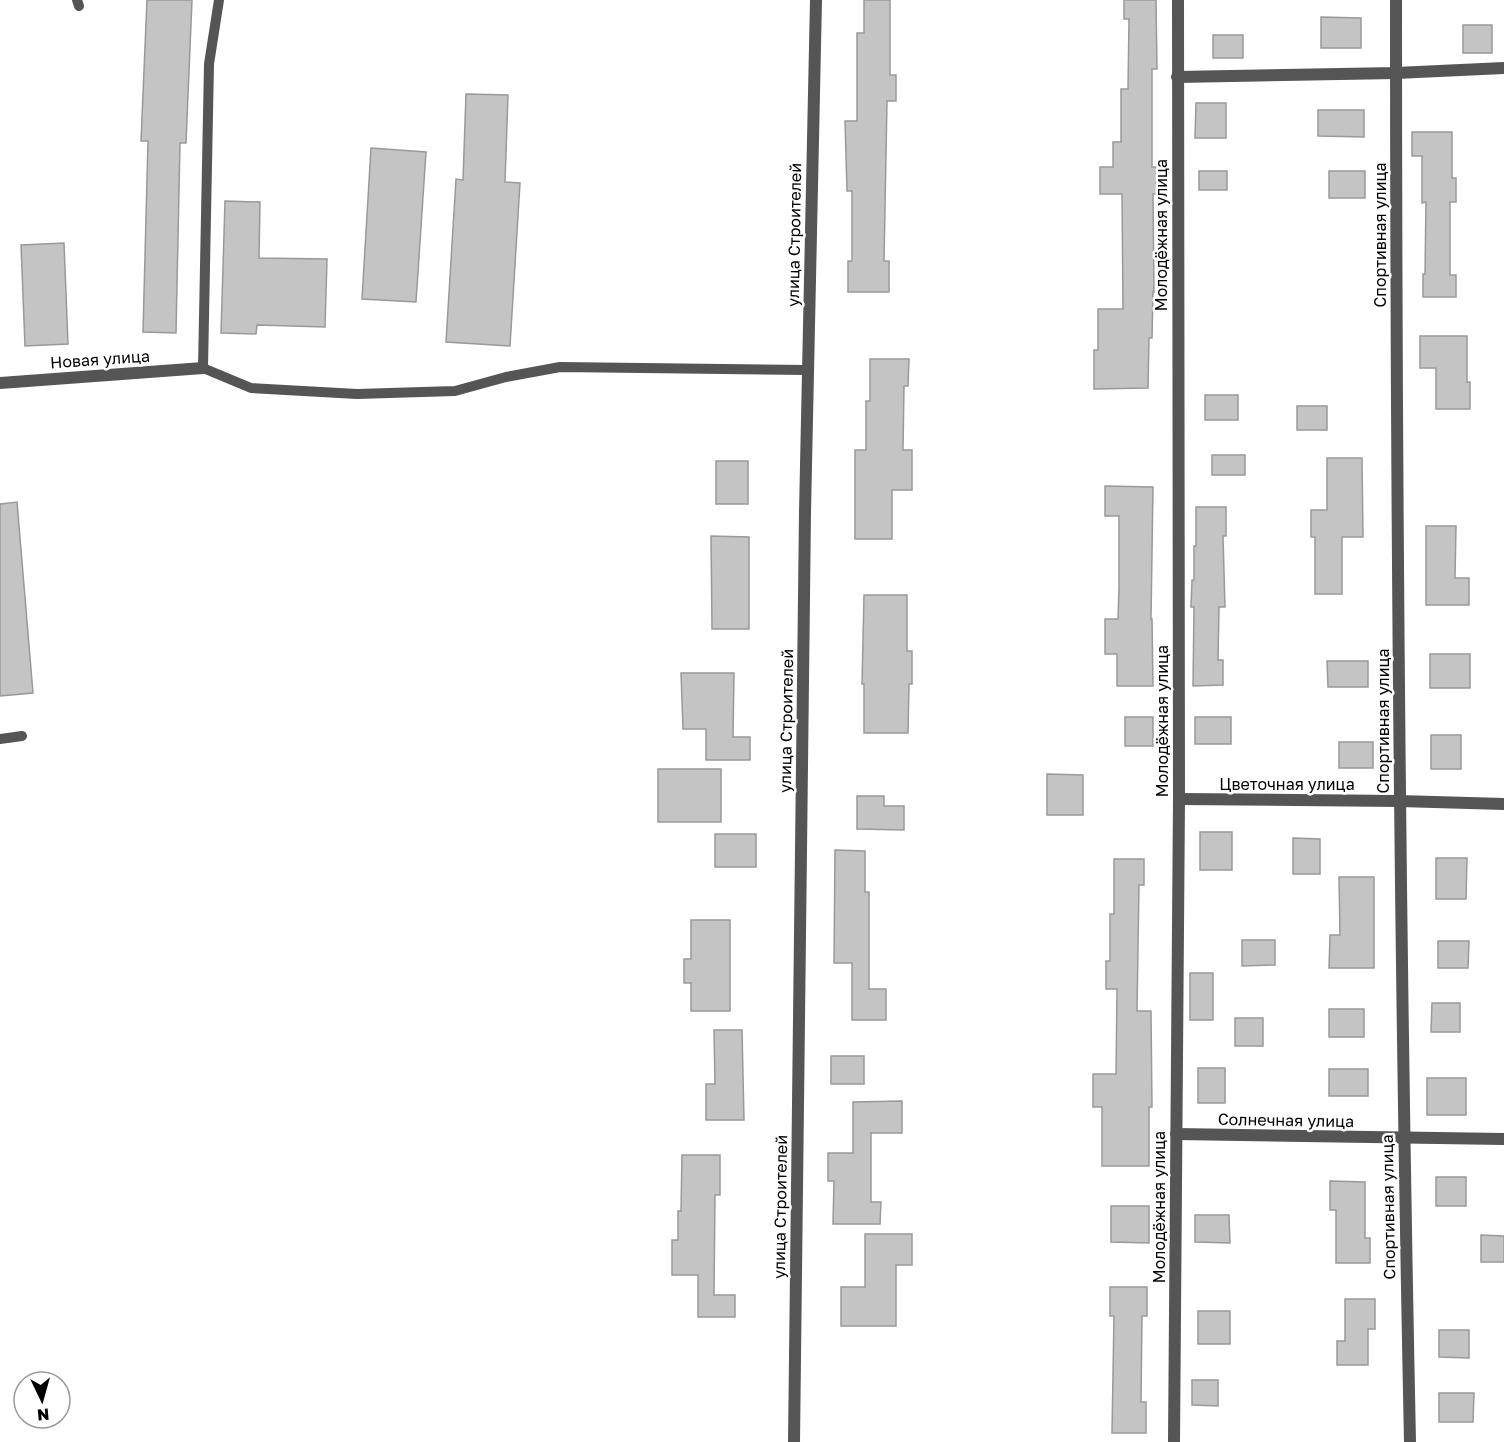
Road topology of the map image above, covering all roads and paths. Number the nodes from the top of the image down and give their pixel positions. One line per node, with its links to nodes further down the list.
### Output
1 (219, 0): 8 (lane)
2 (816, 0): 9 (street, улица Строителей)
3 (1179, 0): 7 (street, Молодёжная улица)
4 (1396, 0): 6 (street, Спортивная улица)
5 (1504, 68): 6 (street)
6 (1396, 73): 7 (street); 14 (street, Спортивная улица)
7 (1177, 77): 13 (street, Молодёжная улица)
8 (203, 368): 9 (lane); 10 (street, Новая улица)
9 (808, 370): 19 (street, улица Строителей)
10 (0, 384)
11 (22, 736): 12 (lane)
12 (0, 739)
13 (1179, 799): 14 (street, Цветочная улица); 16 (street, Молодёжная улица)
14 (1400, 801): 15 (street, Цветочная улица); 17 (street, Спортивная улица)
15 (1504, 804)
16 (1176, 1134): 17 (street, Солнечная улица); 20 (street, Молодёжная улица)
17 (1403, 1138): 18 (street, Солнечная улица); 21 (street, Спортивная улица)
18 (1504, 1139)
19 (794, 1442)
20 (1174, 1442)
21 (1410, 1442)

